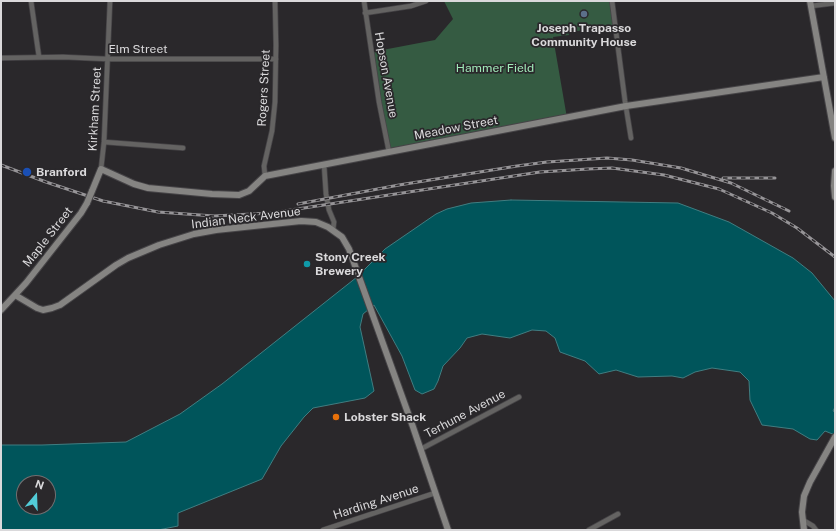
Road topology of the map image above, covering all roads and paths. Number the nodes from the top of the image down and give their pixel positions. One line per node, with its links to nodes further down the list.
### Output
1 (31, 1): 10 (street)
2 (110, 1): 12 (street, Kirkham Street)
3 (275, 1): 13 (street, Rogers Street)
4 (364, 1): 9 (street, Hopson Avenue)
5 (426, 1): 9 (street)
6 (612, 1): 15 (street)
7 (835, 3): 8 (street)
8 (811, 4): 14 (street)
9 (365, 13): 20 (street, Hopson Avenue)
10 (38, 57): 11 (street, Elm Street); 12 (street, Elm Street)
11 (1, 58)
12 (107, 59): 13 (street, Elm Street); 18 (street, Kirkham Street)
13 (276, 59): 24 (street, Rogers Street)
14 (824, 77): 15 (street, Meadow Street); 17 (street)
15 (626, 106): 16 (street); 20 (street, Meadow Street)
16 (631, 138)
17 (835, 138)
18 (104, 142): 19 (street); 22 (street, Kirkham Street)
19 (183, 148)
20 (389, 152): 21 (street, Meadow Street)
21 (324, 164): 24 (street, Meadow Street); 26 (street)
22 (101, 170): 24 (street); 27 (street, Maple Street, bridge)
23 (835, 171): 25 (street)
24 (265, 176)
25 (835, 197)
26 (333, 230): 27 (street, Indian Neck Avenue); 31 (street, Indian Neck Avenue)
27 (15, 295): 28 (street, Maple Street)
28 (1, 310)
29 (519, 398): 31 (street, Terhune Avenue)
30 (834, 439): 34 (street)
31 (421, 449): 32 (street, Indian Neck Avenue)
32 (435, 493): 35 (street, Harding Avenue); 36 (street, Indian Neck Avenue)
33 (618, 514): 37 (street)
34 (803, 520): 38 (street); 39 (street)
35 (323, 530)
36 (448, 530)
37 (589, 530)
38 (804, 530)
39 (816, 530)

